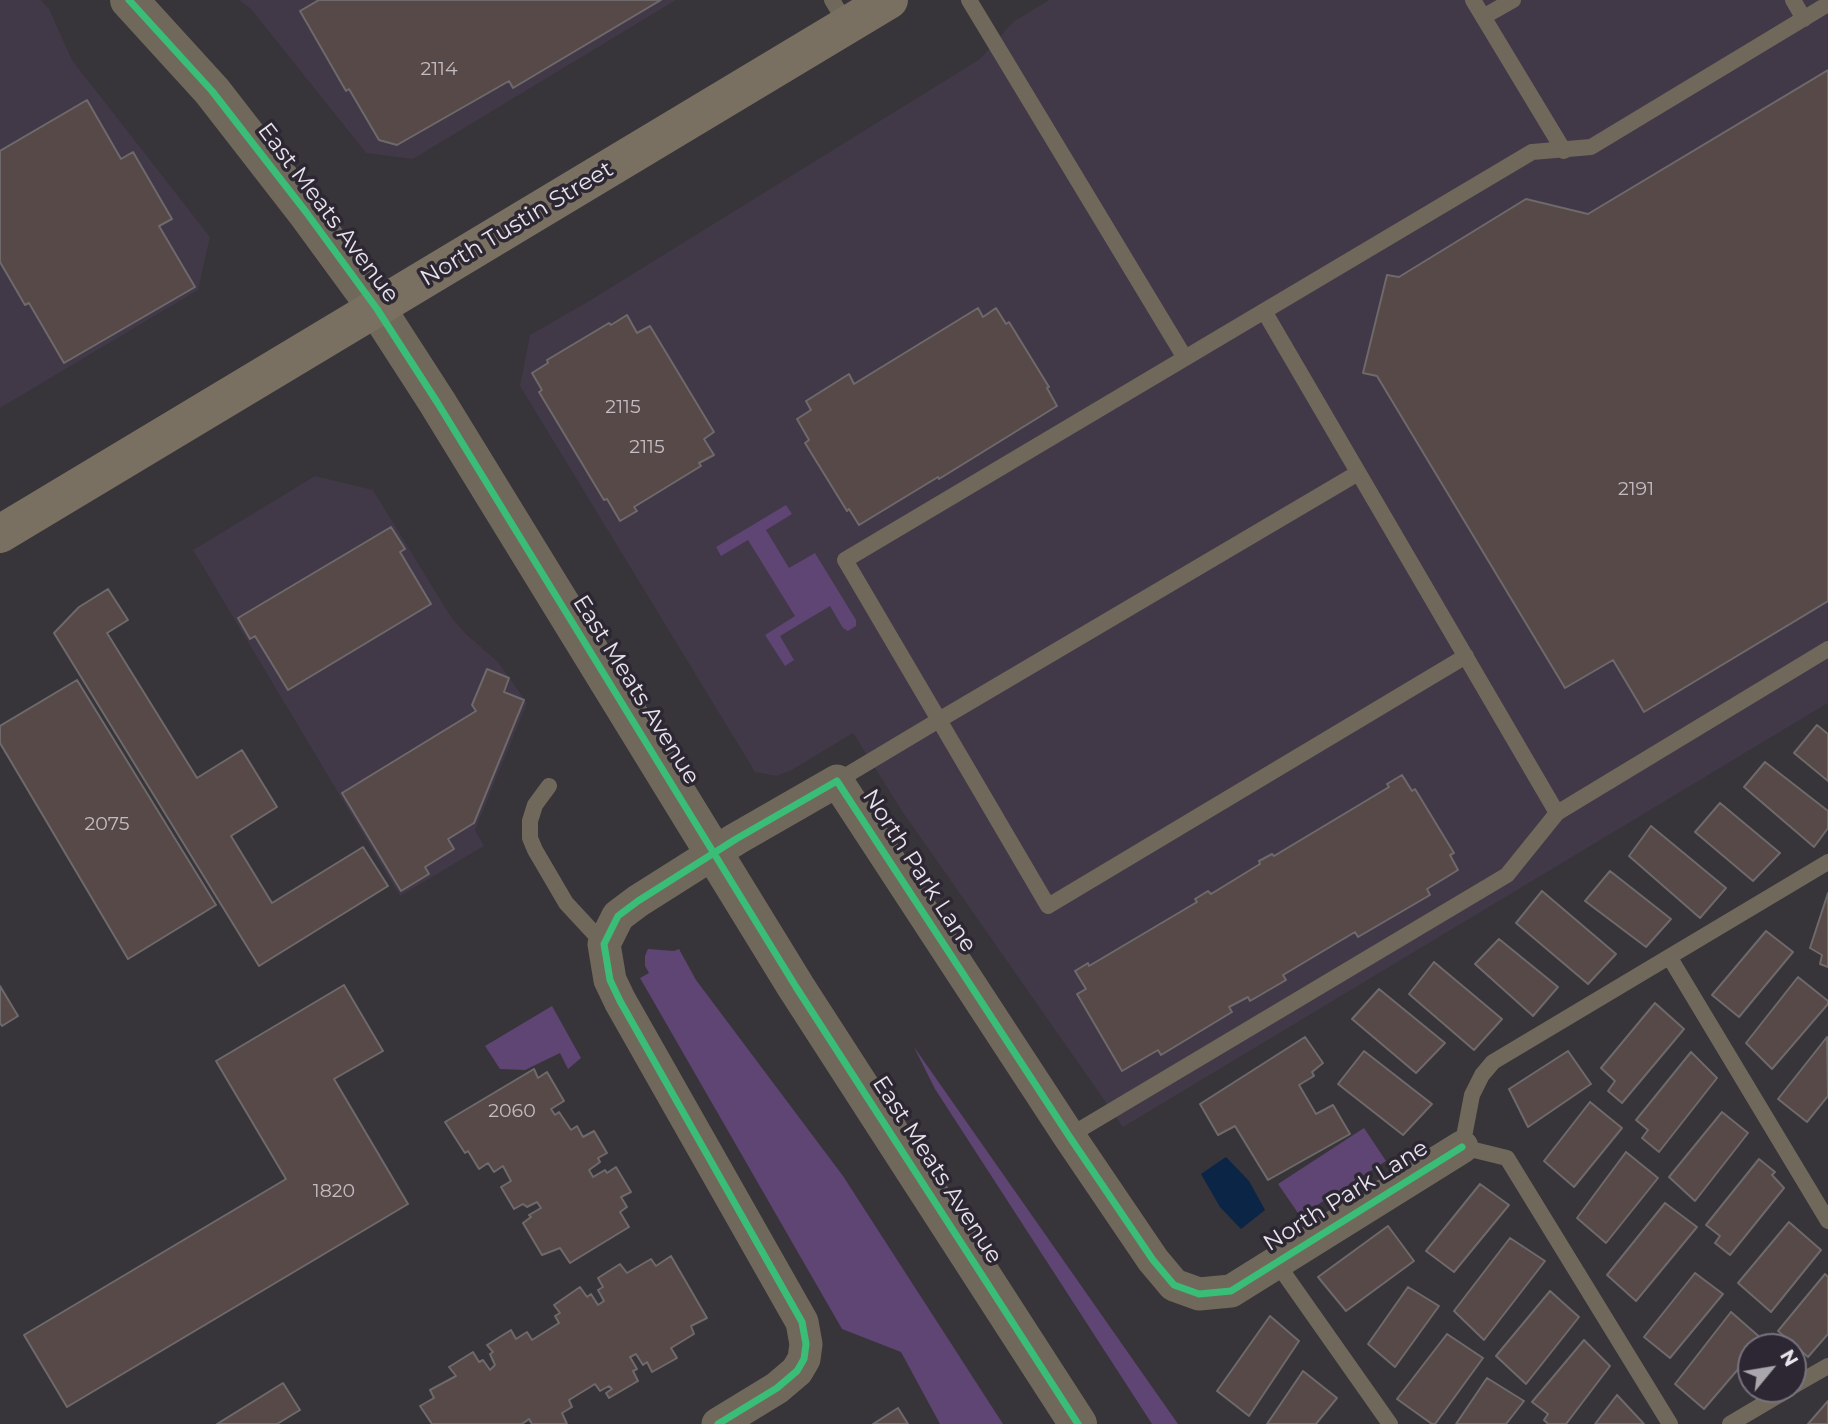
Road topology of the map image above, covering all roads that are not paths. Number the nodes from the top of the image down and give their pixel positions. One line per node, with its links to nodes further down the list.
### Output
1 (129, 0): 12 (street, East Meats Avenue)
2 (889, 0): 8 (main road, North Tustin Street)
3 (969, 0): 14 (lane)
4 (1473, 0): 9 (lane)
5 (1513, 0): 9 (lane)
6 (1793, 0): 10 (lane)
7 (1828, 4): 10 (lane)
8 (839, 13): 12 (main road, North Tustin Street)
9 (1483, 17): 11 (lane)
10 (1804, 19): 11 (lane)
11 (1564, 151): 13 (lane)
12 (377, 309): 16 (main road, North Tustin Street); 23 (street, East Meats Avenue)
13 (1264, 311): 14 (lane); 15 (lane)
14 (1185, 358): 19 (lane)
15 (1358, 473): 18 (lane); 19 (lane)
16 (0, 534)
17 (1828, 649): 22 (lane)
18 (1466, 656): 19 (lane); 22 (lane)
19 (939, 720): 20 (lane)
20 (837, 781): 23 (street, North Park Lane); 27 (street, North Park Lane)
21 (549, 786): 25 (lane)
22 (1558, 813): 27 (lane)
23 (714, 854): 25 (street, North Park Lane); 35 (street, East Meats Avenue)
24 (1828, 862): 26 (lane)
25 (604, 944): 34 (street)
26 (1670, 958): 28 (lane); 29 (lane)
27 (1069, 1136): 30 (street, North Park Lane)
28 (1462, 1147): 30 (street, North Park Lane); 37 (lane)
29 (1828, 1221)
30 (1276, 1262): 36 (lane)
31 (1828, 1366): 32 (lane)
32 (1807, 1378)
33 (1766, 1403): 38 (lane)
34 (718, 1424)
35 (1078, 1424)
36 (1390, 1424)
37 (1670, 1424)
38 (1730, 1424)

